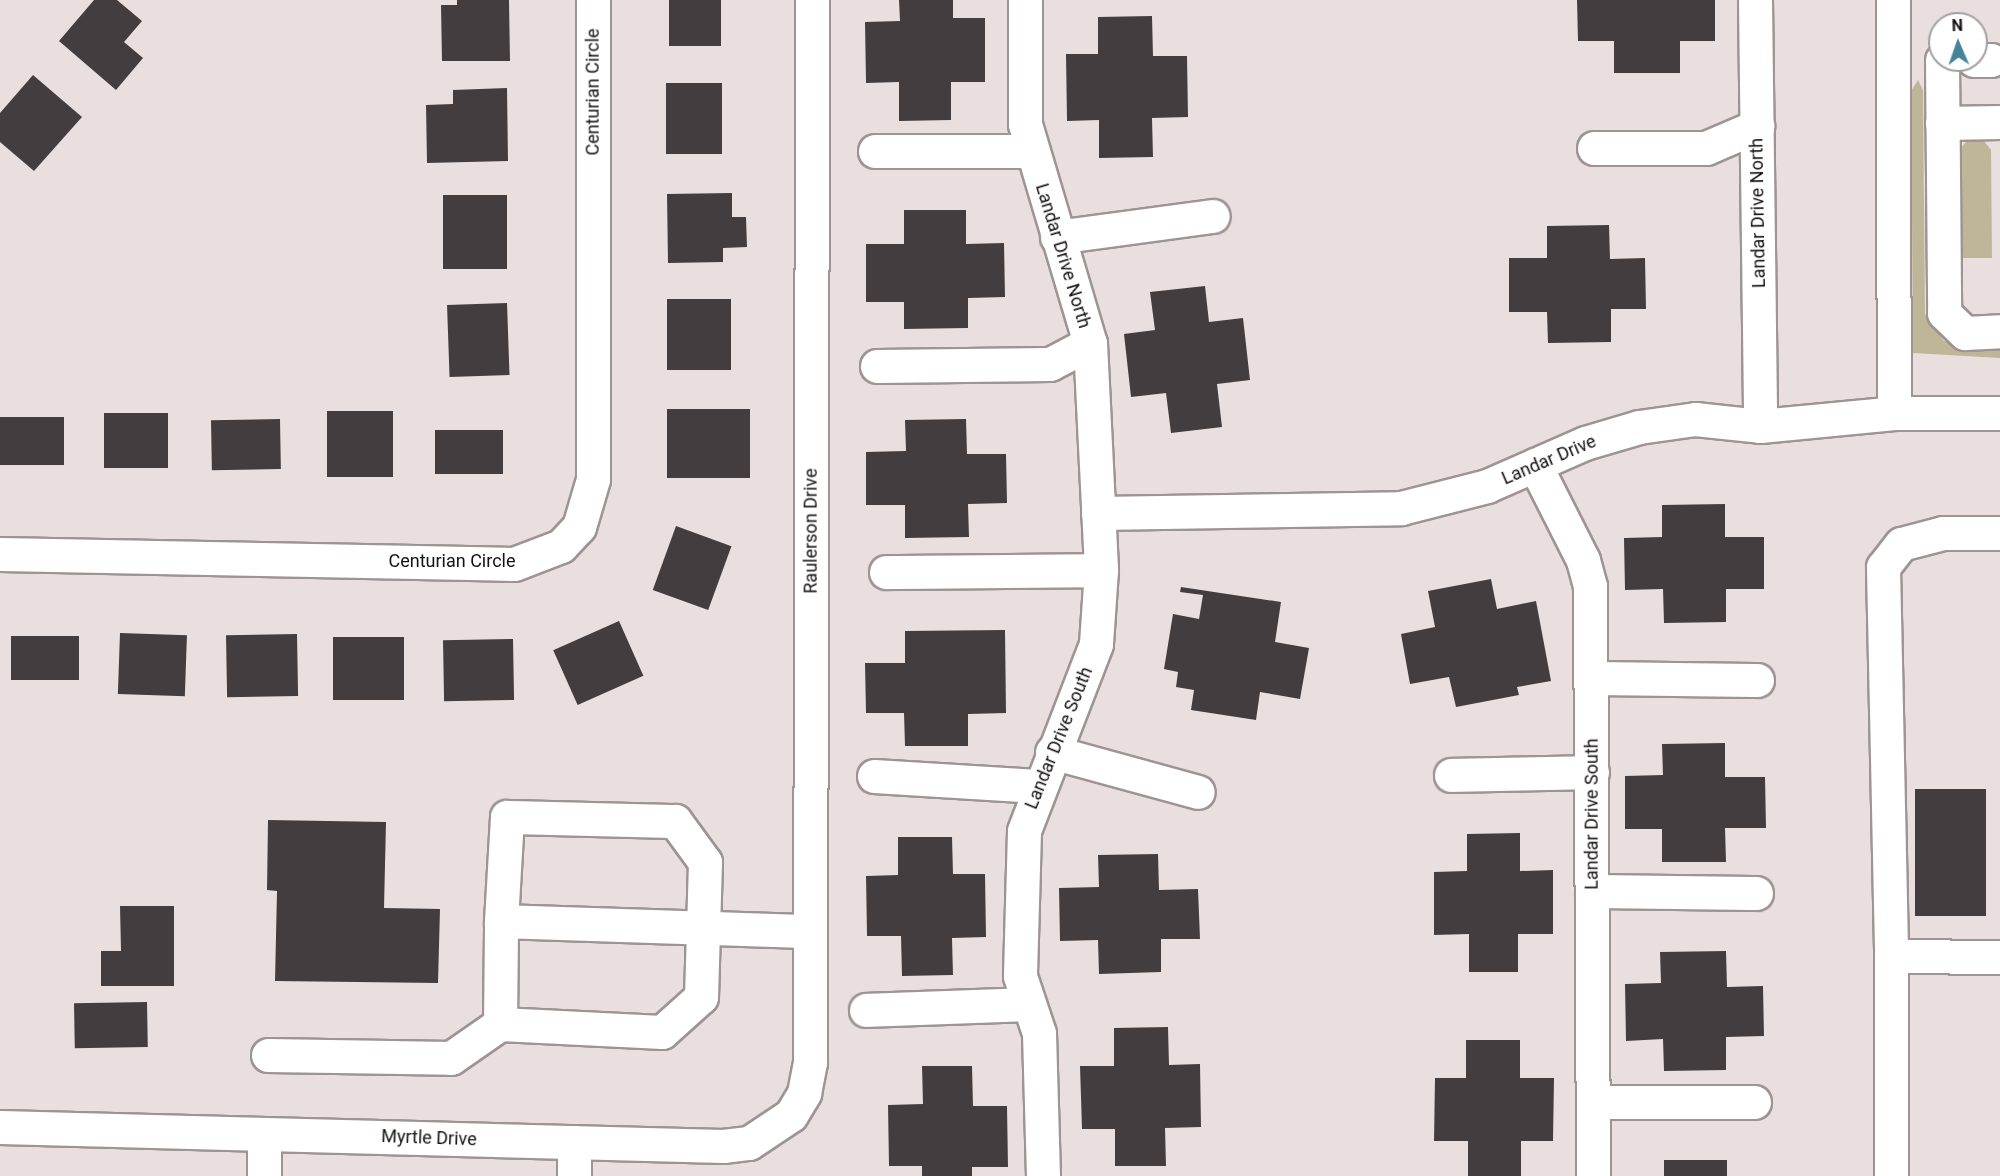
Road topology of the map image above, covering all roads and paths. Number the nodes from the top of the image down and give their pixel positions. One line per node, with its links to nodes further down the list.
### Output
1 (593, 0): 26 (street, Centurian Circle)
2 (812, 0): 41 (street, Raulerson Drive)
3 (1025, 0): 14 (street, Landar Drive North)
4 (1755, 0): 11 (street, Landar Drive North)
5 (1893, 0): 6 (street)
6 (1893, 60): 7 (street); 20 (street)
7 (1928, 60)
8 (1941, 72): 10 (street)
9 (2000, 122): 10 (street)
10 (1942, 123): 17 (street)
11 (1757, 126): 12 (street); 22 (street, Landar Drive North)
12 (1594, 148)
13 (875, 151): 14 (street)
14 (1031, 151): 16 (street, Landar Drive North)
15 (1213, 216): 16 (street)
16 (1058, 237): 18 (street, Landar Drive North)
17 (2000, 331)
18 (1090, 343): 19 (street); 24 (street, Landar Drive North)
19 (877, 366)
20 (1894, 413): 21 (street, Landar Drive); 22 (street, Landar Drive)
21 (2000, 413)
22 (1760, 426): 23 (street, Landar Drive)
23 (1535, 465): 24 (street, Landar Drive); 29 (street, Landar Drive South)
24 (1098, 513): 27 (street, Landar Drive South)
25 (2000, 533): 42 (street)
26 (0, 554)
27 (1101, 570): 28 (street); 31 (street, Landar Drive South)
28 (886, 572)
29 (1592, 678): 30 (street); 32 (street, Landar Drive South)
30 (1758, 680)
31 (1052, 752): 35 (street, Landar Drive South); 36 (street)
32 (1592, 772): 33 (street); 37 (street, Landar Drive South)
33 (1451, 775)
34 (874, 777): 35 (street)
35 (1038, 786): 44 (street, Landar Drive South)
36 (1198, 792)
37 (1592, 891): 38 (street); 49 (street, Landar Drive South)
38 (1756, 893)
39 (501, 921): 40 (street); 40 (street); 46 (street)
40 (706, 928): 41 (street); 46 (street)
41 (810, 932): 48 (street, Raulerson Drive)
42 (1891, 956): 43 (street); 58 (street)
43 (2000, 957)
44 (1027, 1004): 45 (street); 56 (street, Landar Drive South)
45 (866, 1010)
46 (500, 1024): 47 (street)
47 (268, 1055)
48 (810, 1062): 53 (street, Myrtle Drive)
49 (1593, 1102): 50 (street); 57 (street, Landar Drive South)
50 (1754, 1102)
51 (0, 1127): 52 (street, Myrtle Drive)
52 (264, 1134): 53 (street, Myrtle Drive); 54 (street)
53 (574, 1143): 55 (street)
54 (264, 1176)
55 (574, 1176)
56 (1043, 1176)
57 (1593, 1176)
58 (1891, 1176)

